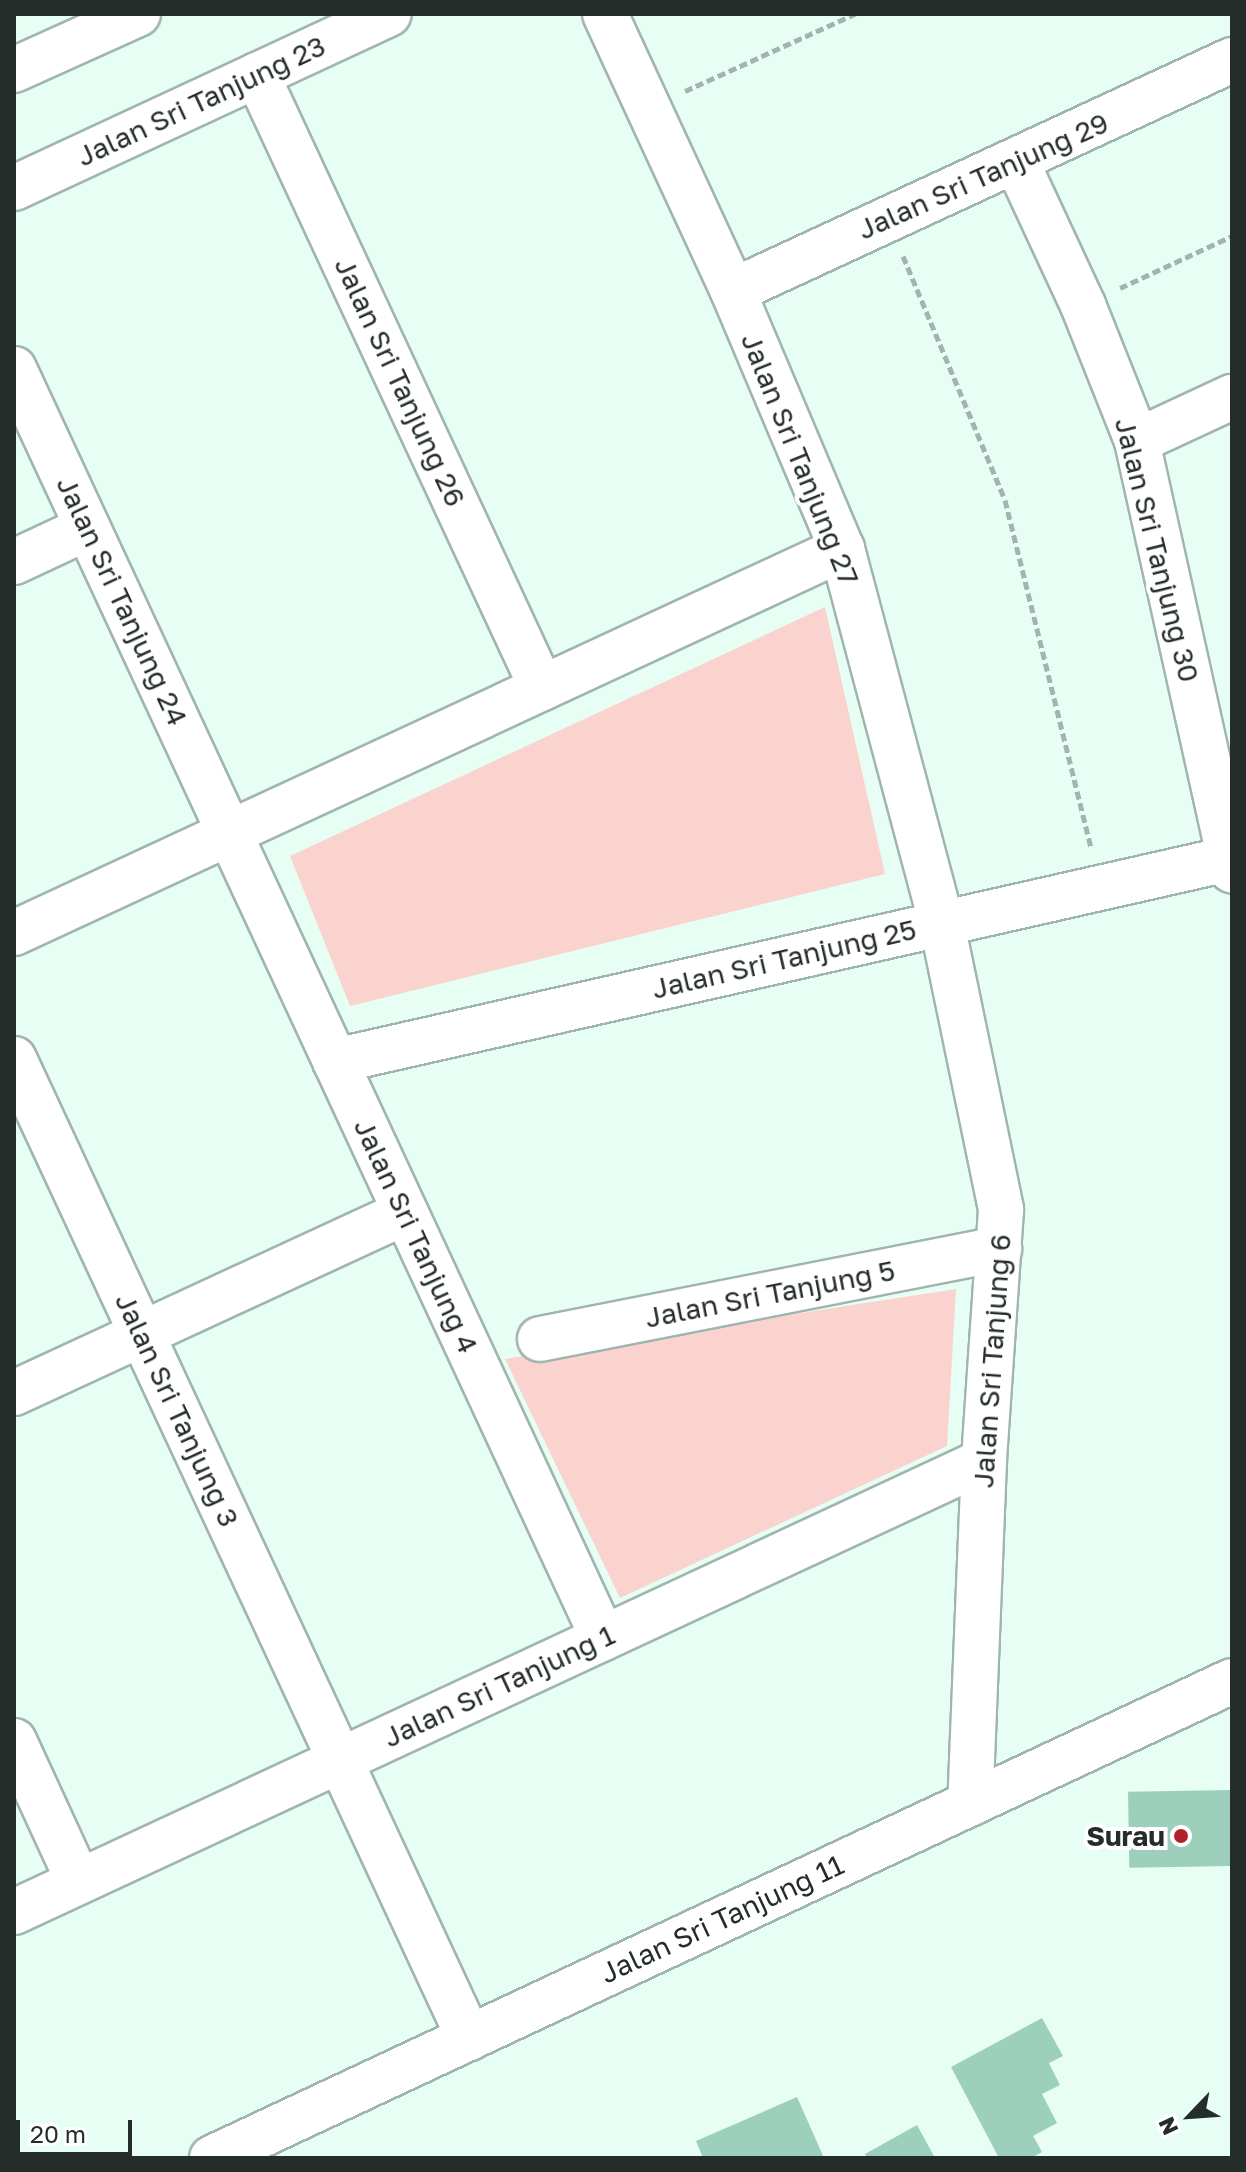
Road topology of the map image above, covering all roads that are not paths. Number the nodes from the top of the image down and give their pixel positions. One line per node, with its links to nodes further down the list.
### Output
1 (138, 14): 5 (street)
2 (389, 14): 6 (street, Jalan Sri Tanjung 23)
3 (605, 14): 9 (street, Jalan Sri Tanjung 27)
4 (1232, 60): 7 (street, Jalan Sri Tanjung 29)
5 (14, 70)
6 (257, 75): 8 (street, Jalan Sri Tanjung 23); 16 (street, Jalan Sri Tanjung 26)
7 (1017, 163): 9 (street, Jalan Sri Tanjung 29); 12 (street, Jalan Sri Tanjung 30)
8 (14, 188)
9 (733, 291): 14 (street, Jalan Sri Tanjung 27)
10 (14, 369): 13 (street, Jalan Sri Tanjung 24)
11 (1232, 397): 12 (street)
12 (1137, 441): 18 (street, Jalan Sri Tanjung 30)
13 (87, 528): 15 (street); 17 (street, Jalan Sri Tanjung 24)
14 (842, 549): 16 (street); 19 (street, Jalan Sri Tanjung 27)
15 (14, 562)
16 (542, 688): 17 (street)
17 (230, 833): 20 (street); 22 (street, Jalan Sri Tanjung 4)
18 (1231, 862): 19 (street, Jalan Sri Tanjung 25)
19 (942, 924): 22 (street, Jalan Sri Tanjung 25); 24 (street, Jalan Sri Tanjung 6)
20 (14, 933)
21 (14, 1059): 25 (street, Jalan Sri Tanjung 3)
22 (335, 1061): 23 (street, Jalan Sri Tanjung 4)
23 (405, 1212): 25 (street); 29 (street, Jalan Sri Tanjung 4)
24 (999, 1249): 26 (street, Jalan Sri Tanjung 5); 28 (street, Jalan Sri Tanjung 6)
25 (142, 1334): 27 (street); 32 (street, Jalan Sri Tanjung 3)
26 (540, 1339)
27 (14, 1393)
28 (984, 1461): 29 (street, Jalan Sri Tanjung 1); 33 (street, Jalan Sri Tanjung 6)
29 (603, 1638): 32 (street, Jalan Sri Tanjung 1)
30 (1232, 1681): 33 (street, Jalan Sri Tanjung 11)
31 (14, 1741): 34 (street)
32 (340, 1760): 34 (street, Jalan Sri Tanjung 1); 36 (street, Jalan Sri Tanjung 3)
33 (970, 1804): 36 (street, Jalan Sri Tanjung 11)
34 (79, 1882): 35 (street, Jalan Sri Tanjung 1)
35 (14, 1912)
36 (469, 2038): 37 (street, Jalan Sri Tanjung 11)
37 (212, 2158)

